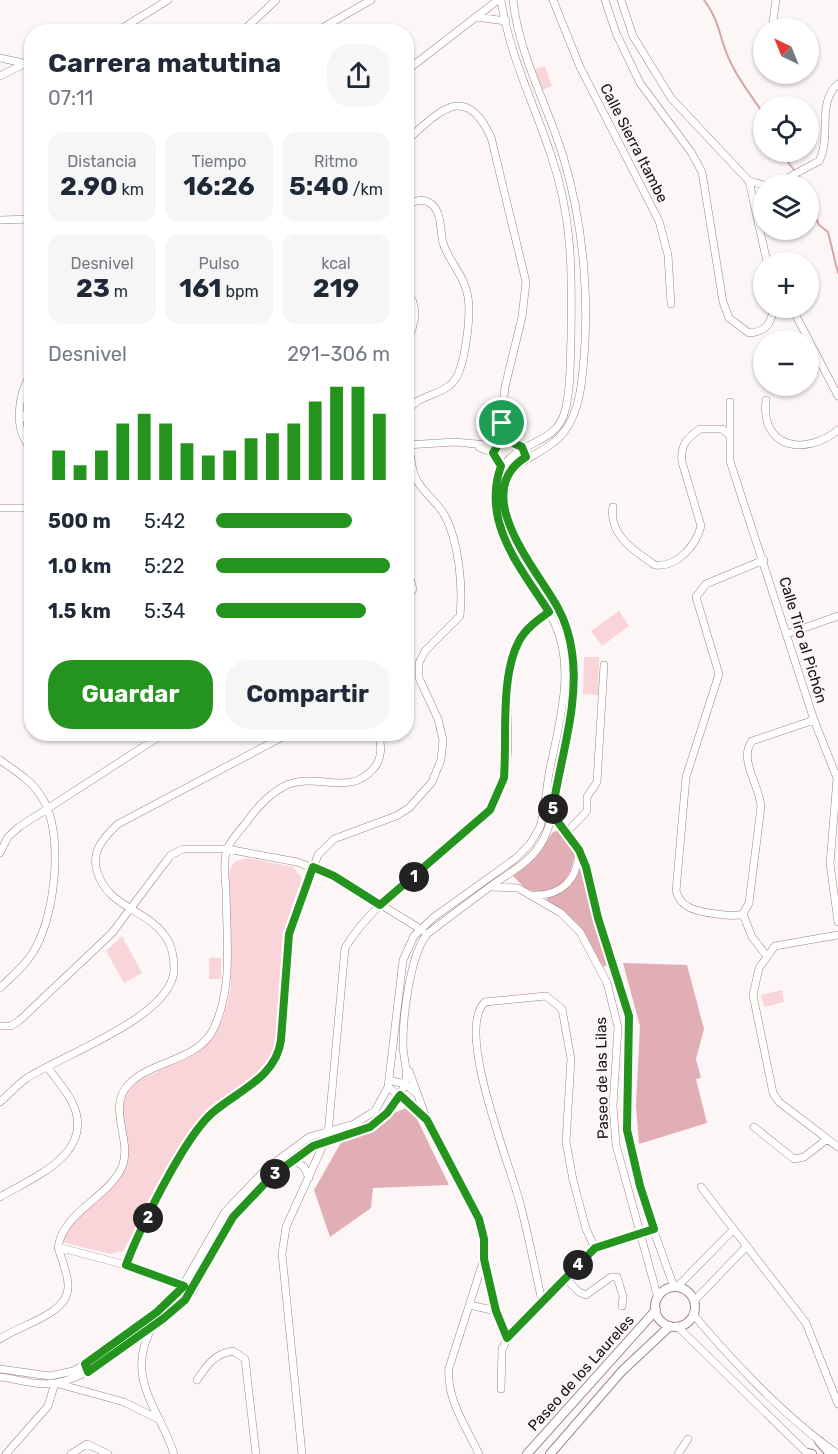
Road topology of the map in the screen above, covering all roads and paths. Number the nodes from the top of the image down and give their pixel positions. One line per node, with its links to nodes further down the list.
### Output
1 (168, 0): 14 (street)
2 (276, 0): 15 (street)
3 (371, 0): 16 (street)
4 (499, 0): 10 (street); 13 (street)
5 (513, 0): 12 (street)
6 (553, 0): 31 (street, Calle Sierra Itambe)
7 (606, 0): 32 (street)
8 (621, 0): 24 (street)
9 (776, 0): 11 (street)
10 (476, 17): 13 (street); 19 (street)
11 (773, 18)
12 (516, 20): 13 (street); 52 (street)
13 (504, 21): 50 (street)
14 (129, 24)
15 (250, 24)
16 (329, 24)
17 (0, 58): 18 (street)
18 (23, 63): 20 (street)
19 (414, 65)
20 (0, 76)
21 (838, 84): 23 (street)
22 (414, 134): 42 (street)
23 (798, 174)
24 (749, 182): 25 (street); 26 (street)
25 (753, 183)
26 (753, 198)
27 (414, 202): 39 (street)
28 (24, 219): 29 (street)
29 (0, 220)
30 (414, 302): 34 (street)
31 (671, 304)
32 (771, 318)
33 (797, 318): 36 (street)
34 (414, 320)
35 (24, 388): 40 (street)
36 (838, 396)
37 (766, 400): 43 (street)
38 (730, 402): 44 (street, Calle Tiro al Pichón)
39 (414, 404)
40 (20, 413): 41 (street); 45 (street)
41 (24, 417)
42 (502, 423): 46 (street); 47 (street)
43 (838, 430)
44 (728, 434): 56 (street); 59 (street, Calle Tiro al Pichón)
45 (24, 436)
46 (509, 441): 47 (street); 50 (street)
47 (499, 443): 49 (street); 51 (street)
48 (414, 444): 49 (street)
49 (474, 444): 51 (street)
50 (522, 447): 52 (street); 53 (street)
51 (493, 453): 53 (street)
52 (526, 457): 54 (street)
53 (501, 466): 54 (street); 61 (street)
54 (512, 470): 60 (street)
55 (414, 474): 77 (street)
56 (613, 507)
57 (0, 508): 58 (street)
58 (24, 508)
59 (764, 560): 63 (street, Calle Tiro al Pichón); 84 (street)
60 (556, 605): 61 (street); 72 (street)
61 (549, 612): 78 (street); 82 (street)
62 (838, 616): 63 (street)
63 (787, 634): 65 (street, Calle Tiro al Pichón)
64 (604, 665): 73 (street)
65 (813, 720): 70 (street, Calle Tiro al Pichón); 84 (street)
66 (152, 741): 71 (street)
67 (275, 741): 83 (street)
68 (379, 741): 74 (street)
69 (2, 763): 71 (street)
70 (838, 778): 85 (street, Calle Tiro al Pichón)
71 (48, 807): 76 (street); 90 (street)
72 (552, 814): 73 (street, Paseo de las Lilas); 78 (street)
73 (567, 832): 75 (street, Paseo de las Lilas)
74 (227, 849): 77 (street); 83 (street); 113 (street)
75 (579, 850): 81 (street); 109 (street, Paseo de las Lilas)
76 (0, 853)
77 (313, 867): 82 (street); 116 (street)
78 (505, 872): 79 (street); 80 (street, Paseo de las Lilas); 86 (street)
79 (489, 888): 80 (street, Paseo de las Lilas); 87 (street)
80 (523, 890): 81 (street, Paseo de las Lilas)
81 (532, 895): 111 (street, Paseo de las Lilas)
82 (380, 905): 86 (street); 101 (street)
83 (129, 910): 91 (street); 92 (street)
84 (743, 914): 89 (street)
85 (838, 922)
86 (419, 928): 87 (street); 94 (street)
87 (427, 934): 93 (street)
88 (838, 935): 89 (street)
89 (766, 955): 102 (street)
90 (0, 988)
91 (0, 1026)
92 (48, 1068): 98 (street); 108 (street)
93 (408, 1068): 95 (street); 97 (street)
94 (389, 1084): 95 (street); 96 (street); 101 (street)
95 (405, 1084): 96 (street); 97 (street)
96 (400, 1095): 99 (street); 103 (street)
97 (419, 1098): 99 (street)
98 (0, 1102)
99 (427, 1120): 115 (street)
100 (754, 1127): 102 (street)
101 (329, 1130): 103 (street); 118 (street)
102 (826, 1140): 104 (street)
103 (326, 1141): 105 (street); 106 (street)
104 (838, 1147)
105 (293, 1159): 106 (street); 129 (street)
106 (309, 1178): 150 (street)
107 (701, 1187): 110 (street)
108 (0, 1197)
109 (654, 1229): 111 (street); 119 (street, Paseo de las Lilas)
110 (733, 1230): 112 (street); 119 (street)
111 (640, 1233): 114 (street); 120 (street, Paseo de las Lilas)
112 (747, 1246): 122 (street); 140 (street)
113 (58, 1247): 116 (street); 131 (street)
114 (595, 1248): 117 (street); 121 (street)
115 (484, 1259): 123 (street); 126 (street)
116 (126, 1265): 118 (street)
117 (565, 1278): 121 (street); 124 (street)
118 (184, 1286): 133 (street)
119 (675, 1287): 120 (main road); 122 (main road)
120 (658, 1298): 125 (main road)
121 (542, 1301): 130 (street)
122 (694, 1301): 127 (main road)
123 (470, 1305): 126 (street); 151 (street)
124 (622, 1306)
125 (656, 1310): 128 (main road); 132 (main road, Paseo de los Laureles)
126 (496, 1311): 130 (street)
127 (693, 1314): 128 (main road); 143 (street)
128 (674, 1326): 135 (main road, Paseo de los Laureles); 144 (street)
129 (152, 1327): 133 (street); 141 (street)
130 (507, 1338): 139 (street)
131 (0, 1339)
132 (610, 1361): 135 (main road); 152 (main road, Paseo de los Laureles)
133 (86, 1368): 134 (street); 138 (street)
134 (0, 1369)
135 (622, 1371): 153 (main road, Paseo de los Laureles)
136 (0, 1377): 138 (street)
137 (197, 1380): 149 (street)
138 (55, 1383): 141 (street); 145 (street)
139 (501, 1389)
140 (838, 1404)
141 (156, 1418): 148 (street)
142 (688, 1439): 154 (street)
143 (819, 1441): 155 (main road); 156 (street)
144 (806, 1453)
145 (6, 1454)
146 (70, 1454): 147 (street)
147 (108, 1454)
148 (174, 1454)
149 (256, 1454)
150 (302, 1454)
151 (479, 1454)
152 (526, 1454)
153 (550, 1454)
154 (678, 1454)
155 (830, 1454)
156 (838, 1454)

